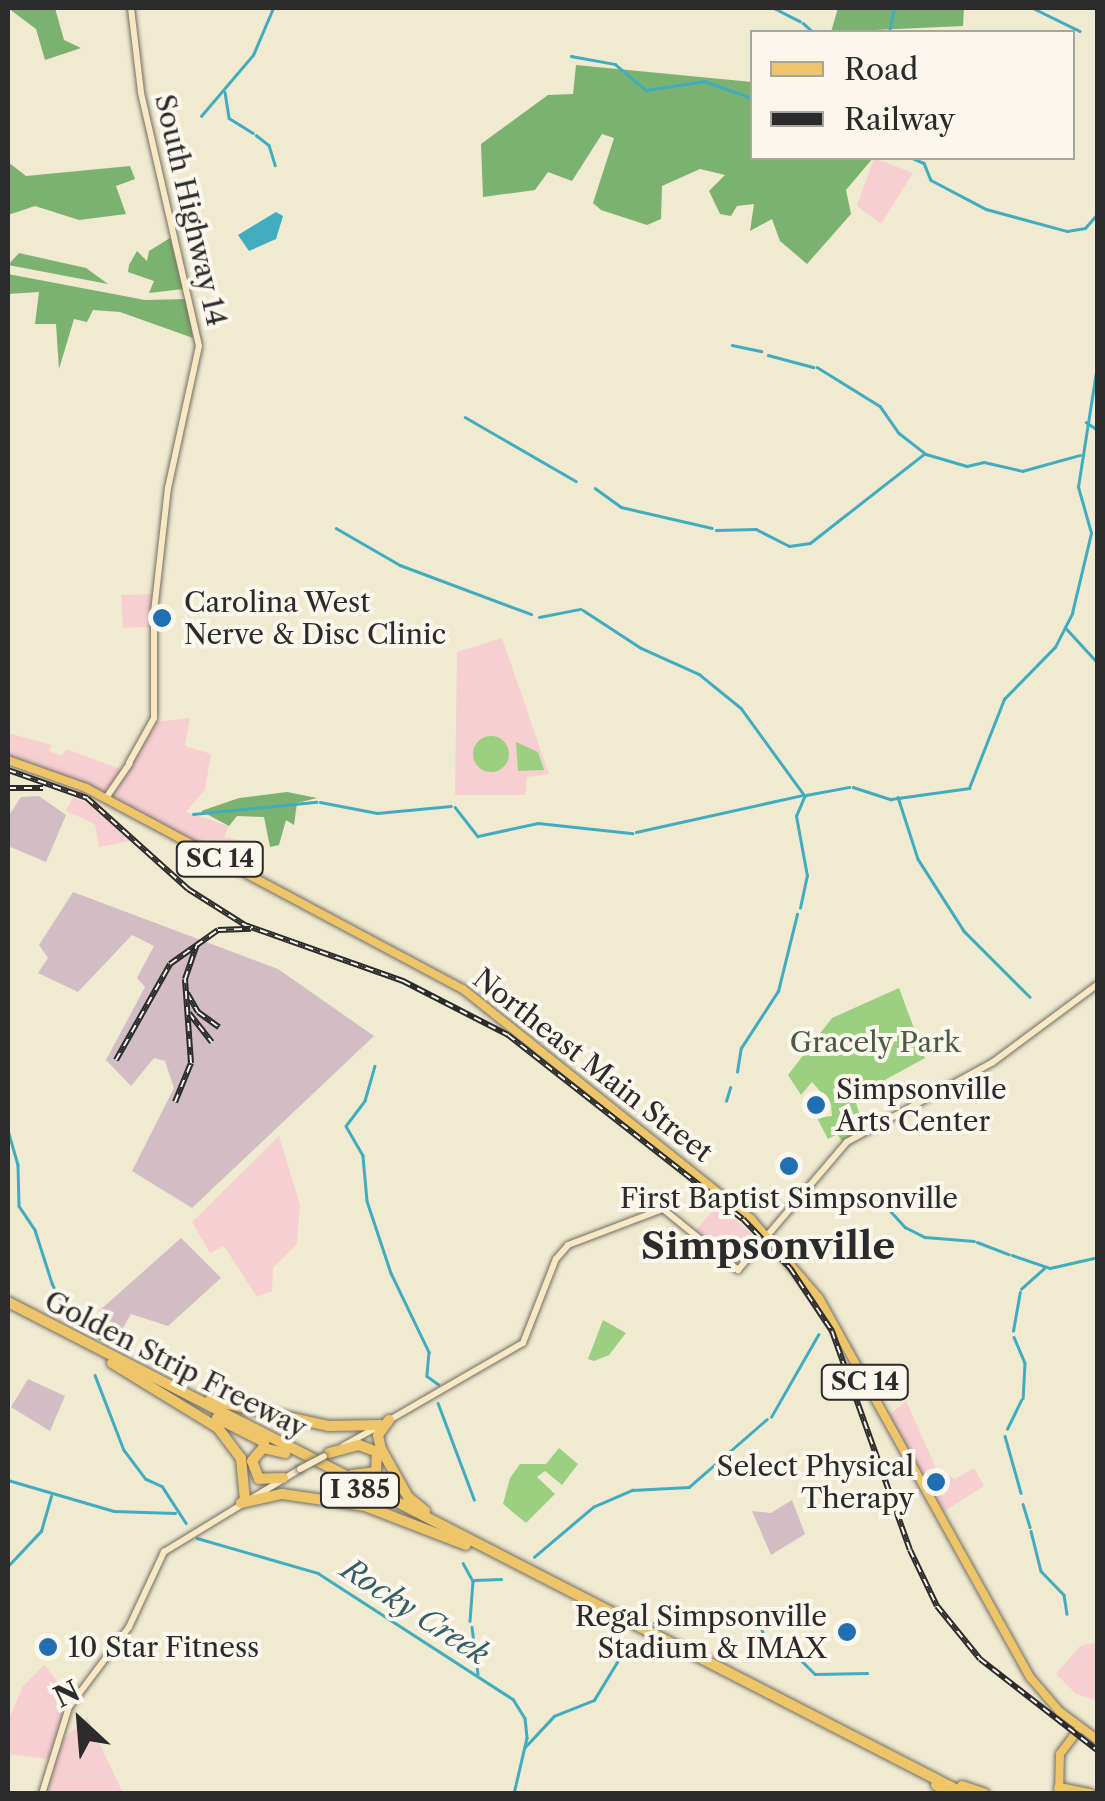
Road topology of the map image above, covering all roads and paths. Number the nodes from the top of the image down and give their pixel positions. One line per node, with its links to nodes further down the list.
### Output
1 (131, 8): 3 (main road, South Highway 14)
2 (8, 760): 3 (main road, Northeast Main Street)
3 (106, 798): 5 (main road, Northeast Main Street / SC 14)
4 (1098, 984): 5 (main road)
5 (766, 1234): 9 (main road); 20 (main road, SC 14)
6 (8, 1306): 7 (highway, Golden Strip Freeway / I 385); 8 (highway, Golden Strip Freeway / I 385)
7 (111, 1363): 12 (highway, Golden Strip Freeway / I 385); 14 (highway)
8 (126, 1364): 9 (highway); 15 (highway, Golden Strip Freeway / I 385)
9 (385, 1423): 10 (main road); 11 (highway)
10 (363, 1435): 11 (highway); 13 (main road)
11 (381, 1449): 19 (highway)
12 (285, 1453): 16 (highway); 19 (highway, Golden Strip Freeway / I 385)
13 (326, 1455): 15 (highway); 16 (main road, bridge)
14 (244, 1467): 17 (highway); 18 (highway)
15 (329, 1468): 19 (highway, Golden Strip Freeway / I 385)
16 (283, 1478): 17 (main road)
17 (264, 1489): 18 (main road)
18 (243, 1502): 19 (highway); 24 (main road)
19 (467, 1541): 22 (highway, Golden Strip Freeway / I 385)
20 (1079, 1728): 21 (main road, SC 14); 23 (main road)
21 (1098, 1740)
22 (936, 1781): 25 (highway); 26 (highway, Golden Strip Freeway / I 385); 27 (highway)
23 (1059, 1791): 28 (highway)
24 (42, 1794)
25 (951, 1794)
26 (966, 1794)
27 (985, 1794)
28 (1090, 1794)

